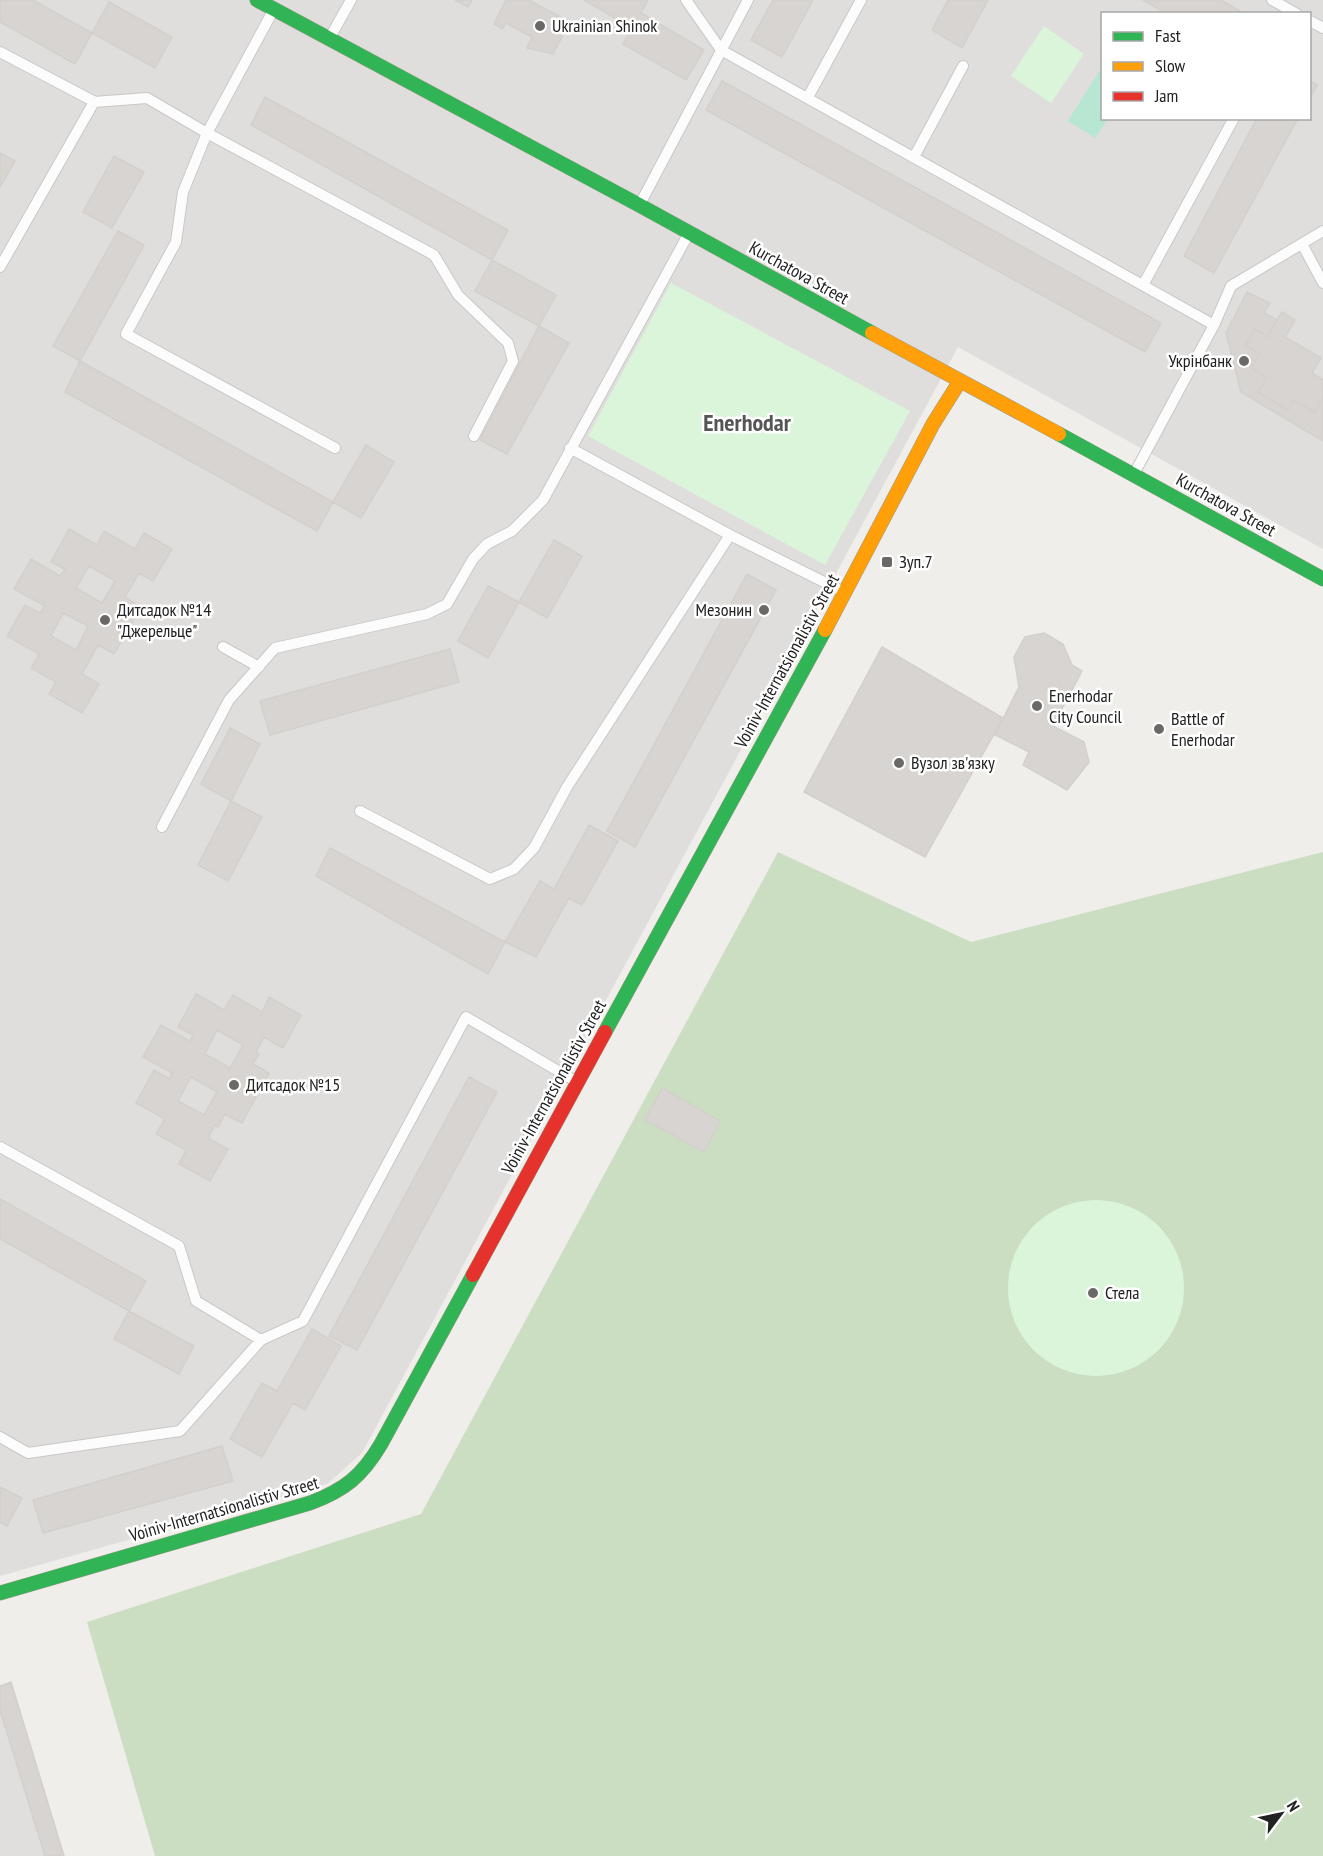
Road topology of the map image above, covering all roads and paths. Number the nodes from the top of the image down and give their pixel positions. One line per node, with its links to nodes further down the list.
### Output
1 (257, 0): 7 (street, Kurchatova Street)
2 (351, 0): 9 (lane)
3 (686, 0): 10 (lane)
4 (748, 0): 10 (lane)
5 (861, 0): 13 (lane)
6 (1272, 0): 8 (lane)
7 (274, 9): 9 (street, Kurchatova Street); 16 (lane)
8 (1293, 12)
9 (329, 40): 18 (street, Kurchatova Street)
10 (721, 50): 13 (lane); 18 (lane)
11 (0, 52): 14 (lane)
12 (963, 66): 17 (lane)
13 (808, 98): 17 (lane)
14 (95, 102): 16 (lane); 22 (lane)
15 (1233, 120): 24 (lane)
16 (207, 133): 27 (lane); 28 (lane)
17 (914, 157): 24 (lane)
18 (639, 205): 20 (street, Kurchatova Street)
19 (1323, 231): 21 (lane)
20 (689, 233): 26 (street, Kurchatova Street); 29 (lane)
21 (1302, 244): 23 (lane); 25 (lane)
22 (0, 267)
23 (1323, 283)
24 (1143, 285): 25 (lane)
25 (1214, 325): 30 (lane)
26 (960, 381): 30 (street, Kurchatova Street); 33 (street, Voiniv-Internatsionalistiv Street)
27 (474, 435)
28 (335, 448)
29 (570, 448): 31 (lane); 35 (lane)
30 (1134, 474): 32 (street, Kurchatova Street)
31 (730, 535): 33 (lane); 36 (lane)
32 (1323, 579)
33 (845, 593): 38 (street, Voiniv-Internatsionalistiv Street)
34 (223, 647): 35 (lane)
35 (259, 667): 37 (lane)
36 (360, 812)
37 (162, 827)
38 (577, 1083): 40 (lane); 42 (street, Voiniv-Internatsionalistiv Street)
39 (0, 1147): 40 (lane)
40 (261, 1340): 41 (lane)
41 (0, 1437)
42 (0, 1593)

